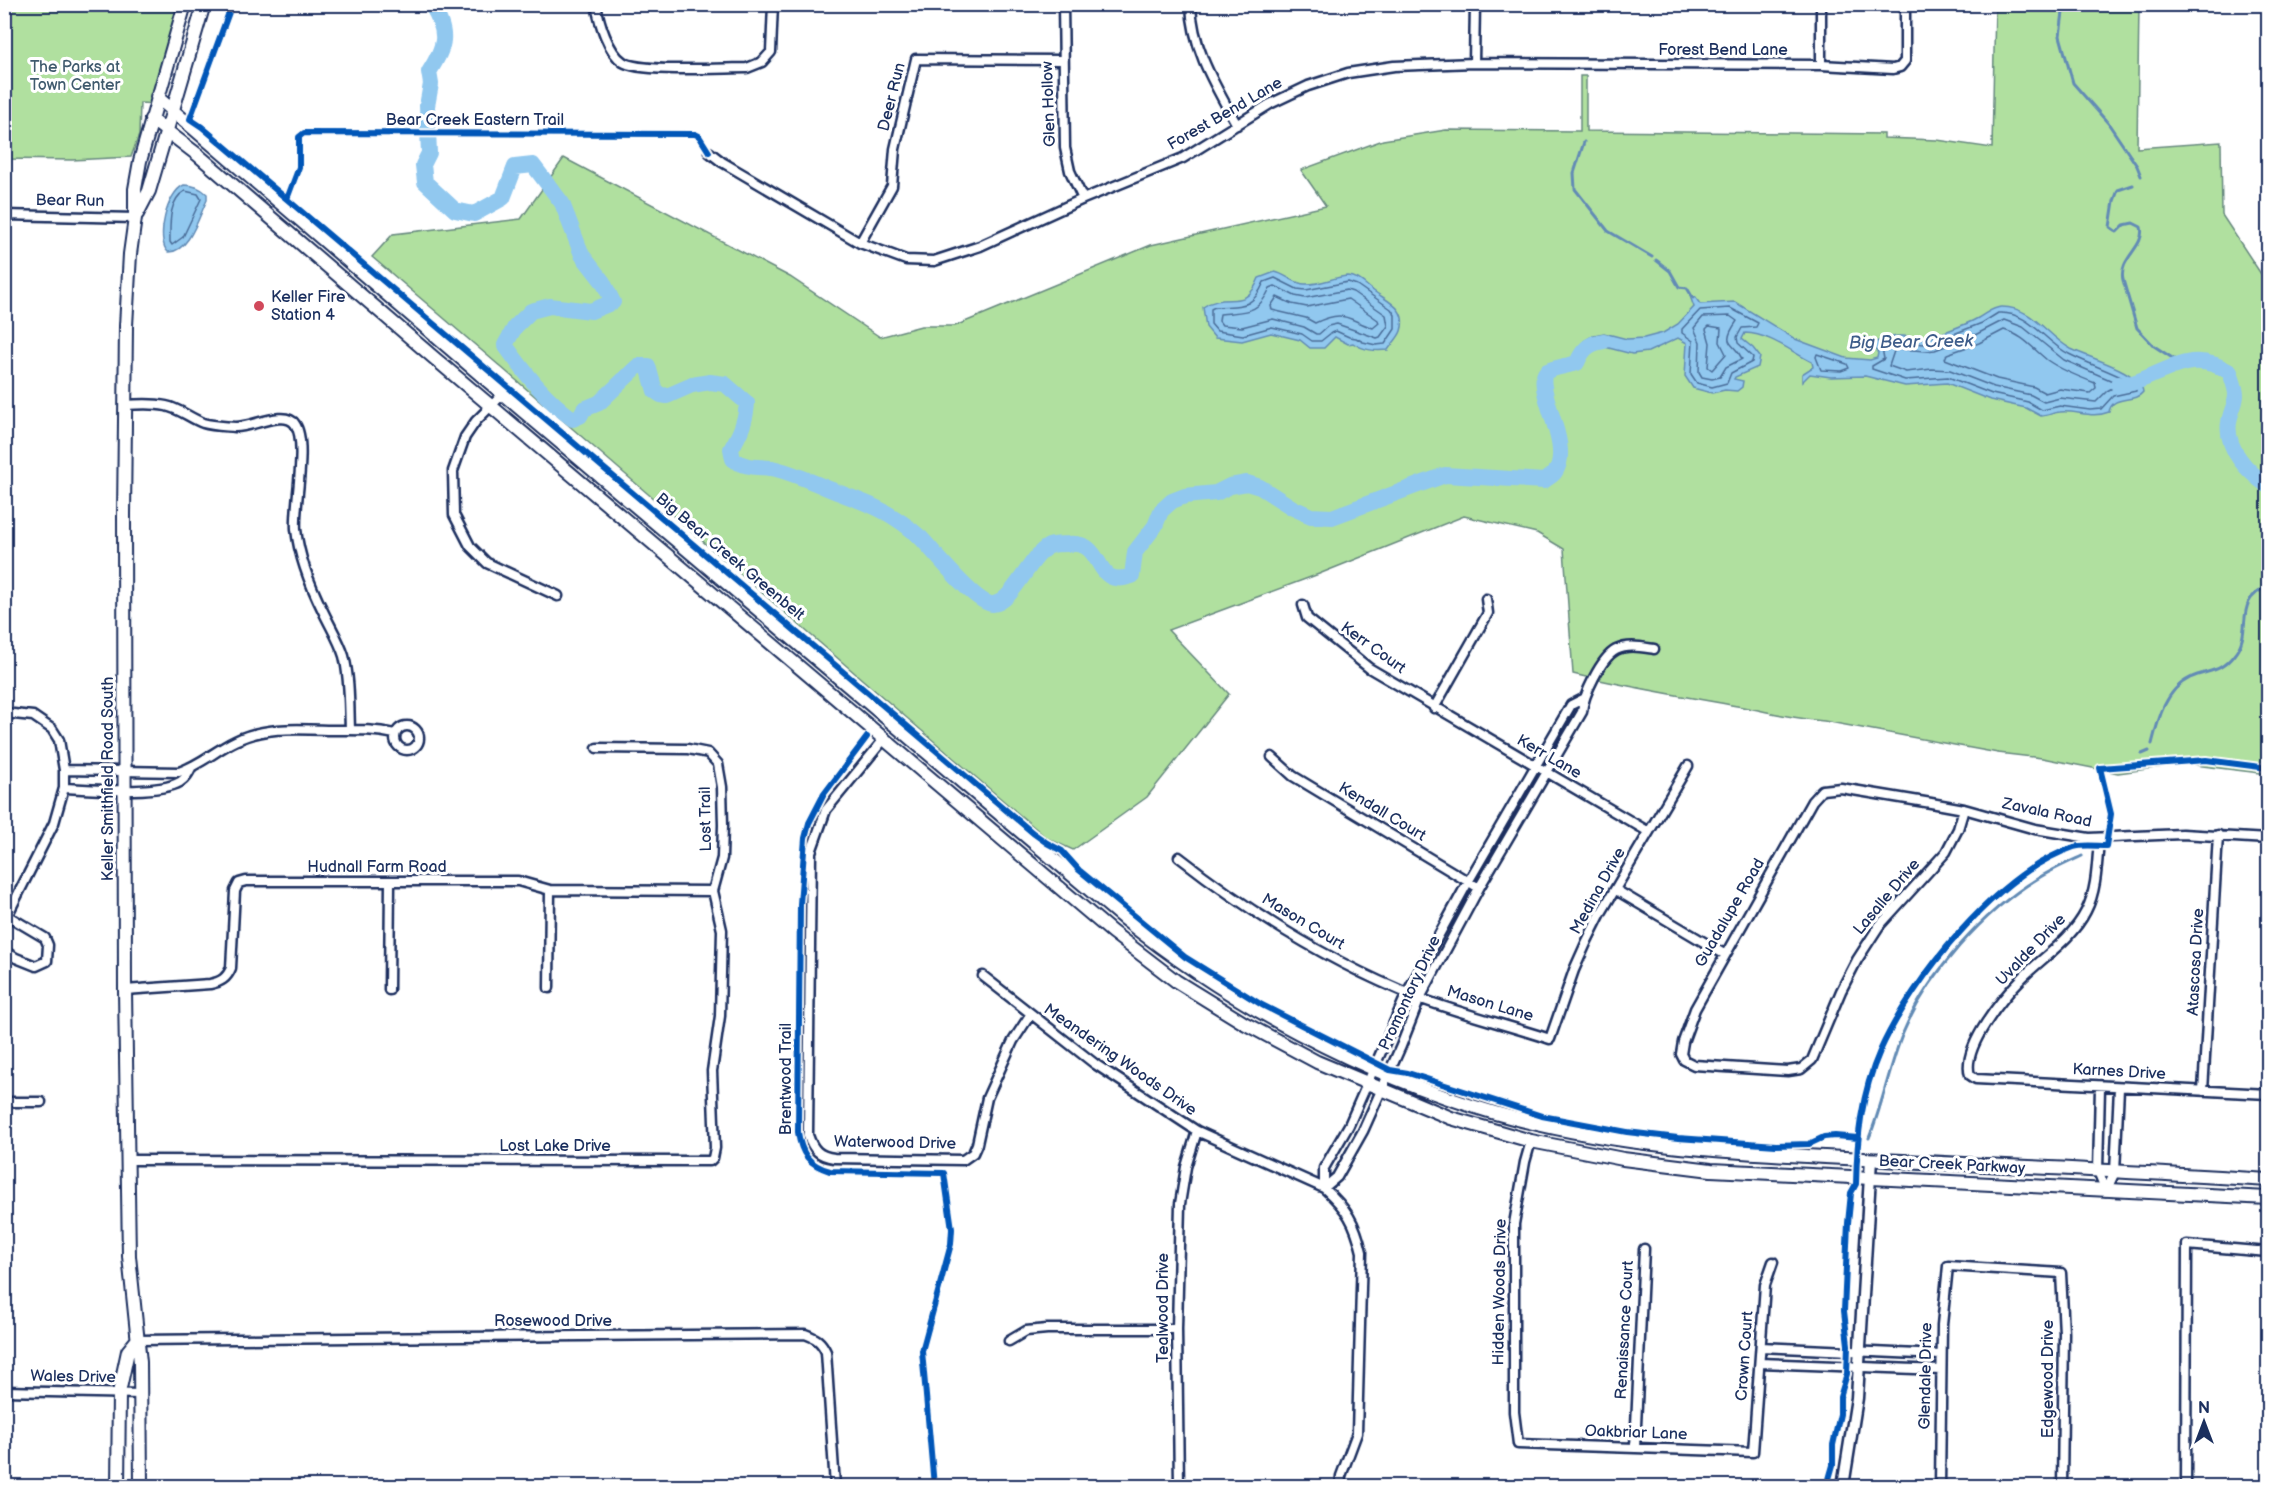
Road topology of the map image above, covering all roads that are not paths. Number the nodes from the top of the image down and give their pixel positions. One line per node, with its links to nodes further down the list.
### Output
1 (185, 4): 13 (main road, Keller Smithfield Road South)
2 (204, 4): 14 (main road, Keller Smithfield Road South)
3 (596, 4): 4 (street)
4 (773, 4)
5 (1063, 4): 10 (street, Glen Hollow)
6 (1191, 4): 16 (street)
7 (1475, 4): 11 (street)
8 (1821, 4): 12 (street)
9 (1905, 4): 12 (street, Forest Bend Lane)
10 (1062, 60): 20 (street, Glen Hollow); 24 (street, Deer Run)
11 (1474, 63): 12 (street, Forest Bend Lane); 16 (street, Forest Bend Lane)
12 (1821, 65)
13 (157, 97): 14 (main road, Bear Creek Parkway); 15 (main road, Keller Smithfield Road South)
14 (172, 109): 17 (main road, Keller Smithfield Road South); 19 (main road, Bear Creek Parkway)
15 (151, 119): 17 (main road, Bear Creek Parkway); 23 (main road, Keller Smithfield Road South)
16 (1237, 125): 20 (street, Forest Bend Lane)
17 (165, 130): 21 (main road, Bear Creek Parkway); 23 (main road, Keller Smithfield Road South)
18 (709, 152): 24 (street, Forest Bend Lane)
19 (273, 196): 21 (main road); 25 (main road, Bear Creek Parkway)
20 (1083, 199): 24 (street, Forest Bend Lane)
21 (262, 210): 26 (main road, Bear Creek Parkway)
22 (4, 215): 23 (street, Bear Run)
23 (135, 218): 30 (main road, Keller Smithfield Road South)
24 (861, 243)
25 (346, 260): 26 (main road); 27 (main road, Bear Creek Parkway)
26 (335, 274): 28 (main road, Bear Creek Parkway)
27 (402, 307): 28 (main road); 29 (main road, Bear Creek Parkway)
28 (390, 320): 31 (main road, Bear Creek Parkway)
29 (503, 394): 31 (street); 79 (main road, Bear Creek Parkway)
30 (125, 405): 39 (street); 48 (main road, Keller Smithfield Road South)
31 (491, 406): 32 (street); 41 (main road, Bear Creek Parkway)
32 (558, 596)
33 (1486, 599): 37 (street)
34 (1303, 605): 37 (street, Kerr Court)
35 (1654, 649): 36 (street, Promontory Drive)
36 (1583, 699): 44 (street, Promontory Drive); 49 (street, Promontory Drive)
37 (1434, 708): 44 (street, Kerr Lane)
38 (4, 713): 47 (street)
39 (350, 729): 40 (street); 46 (street)
40 (395, 734)
41 (885, 738): 74 (street, Waterwood Drive); 82 (main road, Bear Creek Parkway)
42 (597, 748): 64 (street, Lost Trail)
43 (1272, 757): 60 (street, Kendall Court)
44 (1536, 766): 49 (street, Kerr Lane); 60 (street, Promontory Drive)
45 (1688, 766): 54 (street, Medina Drive)
46 (191, 768): 48 (street); 51 (street)
47 (64, 770): 48 (street); 50 (street)
48 (125, 770): 51 (main road, Keller Smithfield Road South)
49 (1547, 772): 54 (street, Kerr Lane); 61 (street, Promontory Drive)
50 (64, 788): 51 (street); 65 (street)
51 (125, 789): 70 (main road, Keller Smithfield Road South)
52 (1822, 790): 53 (street, Zavala Road); 67 (street, Guadalupe Road)
53 (1964, 809): 56 (street, Zavala Road); 78 (street, Lasalle Drive)
54 (1648, 832): 63 (street, Medina Drive)
55 (2218, 835): 56 (street, Zavala Road); 57 (street, Zavala Road); 86 (street, Atascosa Drive)
56 (2099, 839): 81 (street, Uvalde Drive)
57 (2268, 839)
58 (1179, 857): 72 (street, Mason Court)
59 (390, 882): 62 (street, Hudnall Farm Road); 70 (street, Hudnall Farm Road); 71 (street)
60 (1468, 882): 61 (street, Kendall Court); 72 (street, Promontory Drive)
61 (1479, 888): 73 (street, Promontory Drive)
62 (550, 890): 64 (street, Hudnall Farm Road); 69 (street)
63 (1616, 890): 67 (street); 77 (street, Medina Drive)
64 (713, 891): 95 (street, Lost Lake Drive)
65 (6, 919): 66 (street)
66 (4, 951)
67 (1724, 954): 78 (street, Guadalupe Road)
68 (983, 976): 74 (street, Meandering Woods Drive)
69 (549, 988)
70 (125, 990): 95 (main road, Keller Smithfield Road South)
71 (389, 990)
72 (1407, 993): 73 (street, Mason Court); 75 (street, Promontory Drive)
73 (1420, 998): 76 (street, Promontory Drive); 77 (street, Mason Lane)
74 (1030, 1015): 91 (street, Meandering Woods Drive)
75 (1390, 1031): 76 (street); 79 (street, Promontory Drive)
76 (1405, 1037): 80 (street, Promontory Drive)
77 (1550, 1039)
78 (1682, 1057)
79 (1374, 1068): 80 (main road, Bear Creek Parkway); 82 (street, Promontory Drive)
80 (1388, 1074): 85 (street, Promontory Drive); 94 (main road, Bear Creek Parkway)
81 (1970, 1075): 83 (street, Karnes Drive)
82 (1366, 1084): 85 (main road, Bear Creek Parkway); 90 (street, Promontory Drive)
83 (2100, 1087): 84 (street, Karnes Drive); 96 (street)
84 (2119, 1088): 86 (street, Karnes Drive); 97 (street)
85 (1381, 1090): 92 (street, Promontory Drive); 93 (main road, Bear Creek Parkway)
86 (2203, 1091): 87 (street, Karnes Drive)
87 (2268, 1094)
88 (4, 1102): 89 (street)
89 (41, 1102)
90 (1349, 1125): 92 (street); 100 (street, Promontory Drive)
91 (1197, 1131): 100 (street, Meandering Woods Drive); 107 (street, Tealwood Drive)
92 (1363, 1131): 100 (street, Promontory Drive)
93 (1531, 1141): 98 (main road, Bear Creek Parkway); 119 (street, Hidden Woods Drive)
94 (1871, 1159): 96 (main road, Bear Creek Parkway); 98 (street)
95 (128, 1160): 108 (main road, Keller Smithfield Road South)
96 (2098, 1171): 97 (main road, Bear Creek Parkway); 101 (street)
97 (2115, 1172): 99 (main road, Bear Creek Parkway); 101 (street)
98 (1870, 1177): 101 (main road, Bear Creek Parkway); 111 (street)
99 (2268, 1180)
100 (1324, 1188): 126 (street, Meandering Woods Drive)
101 (2106, 1191): 102 (main road, Bear Creek Parkway)
102 (2268, 1198)
103 (1644, 1249): 120 (street, Renaissance Court)
104 (2268, 1252): 130 (street)
105 (1773, 1262): 110 (street, Crown Court)
106 (2061, 1272): 112 (street, Glendale Drive); 129 (street, Edgewood Drive)
107 (1177, 1329): 109 (street); 125 (street, Tealwood Drive)
108 (137, 1340): 117 (main road); 118 (main road, Keller Smithfield Road South); 124 (street, Rosewood Drive)
109 (1009, 1341)
110 (1761, 1347): 111 (street); 113 (street, Crown Court)
111 (1860, 1351): 112 (street); 114 (street)
112 (1941, 1355): 115 (street, Glendale Drive)
113 (1760, 1363): 114 (street); 121 (street, Crown Court)
114 (1859, 1367): 115 (street); 127 (street)
115 (1941, 1370): 128 (street, Glendale Drive)
116 (4, 1391): 117 (street, Wales Drive)
117 (119, 1393): 118 (street, Wales Drive); 122 (main road)
118 (141, 1394): 123 (main road, Keller Smithfield Road South)
119 (1518, 1444): 120 (street, Oakbriar Lane)
120 (1635, 1448): 121 (street, Oakbriar Lane)
121 (1753, 1452)
122 (118, 1486)
123 (141, 1486)
124 (835, 1486)
125 (1179, 1486)
126 (1340, 1486)
127 (1843, 1486)
128 (1940, 1486)
129 (2062, 1486)
130 (2186, 1486)

